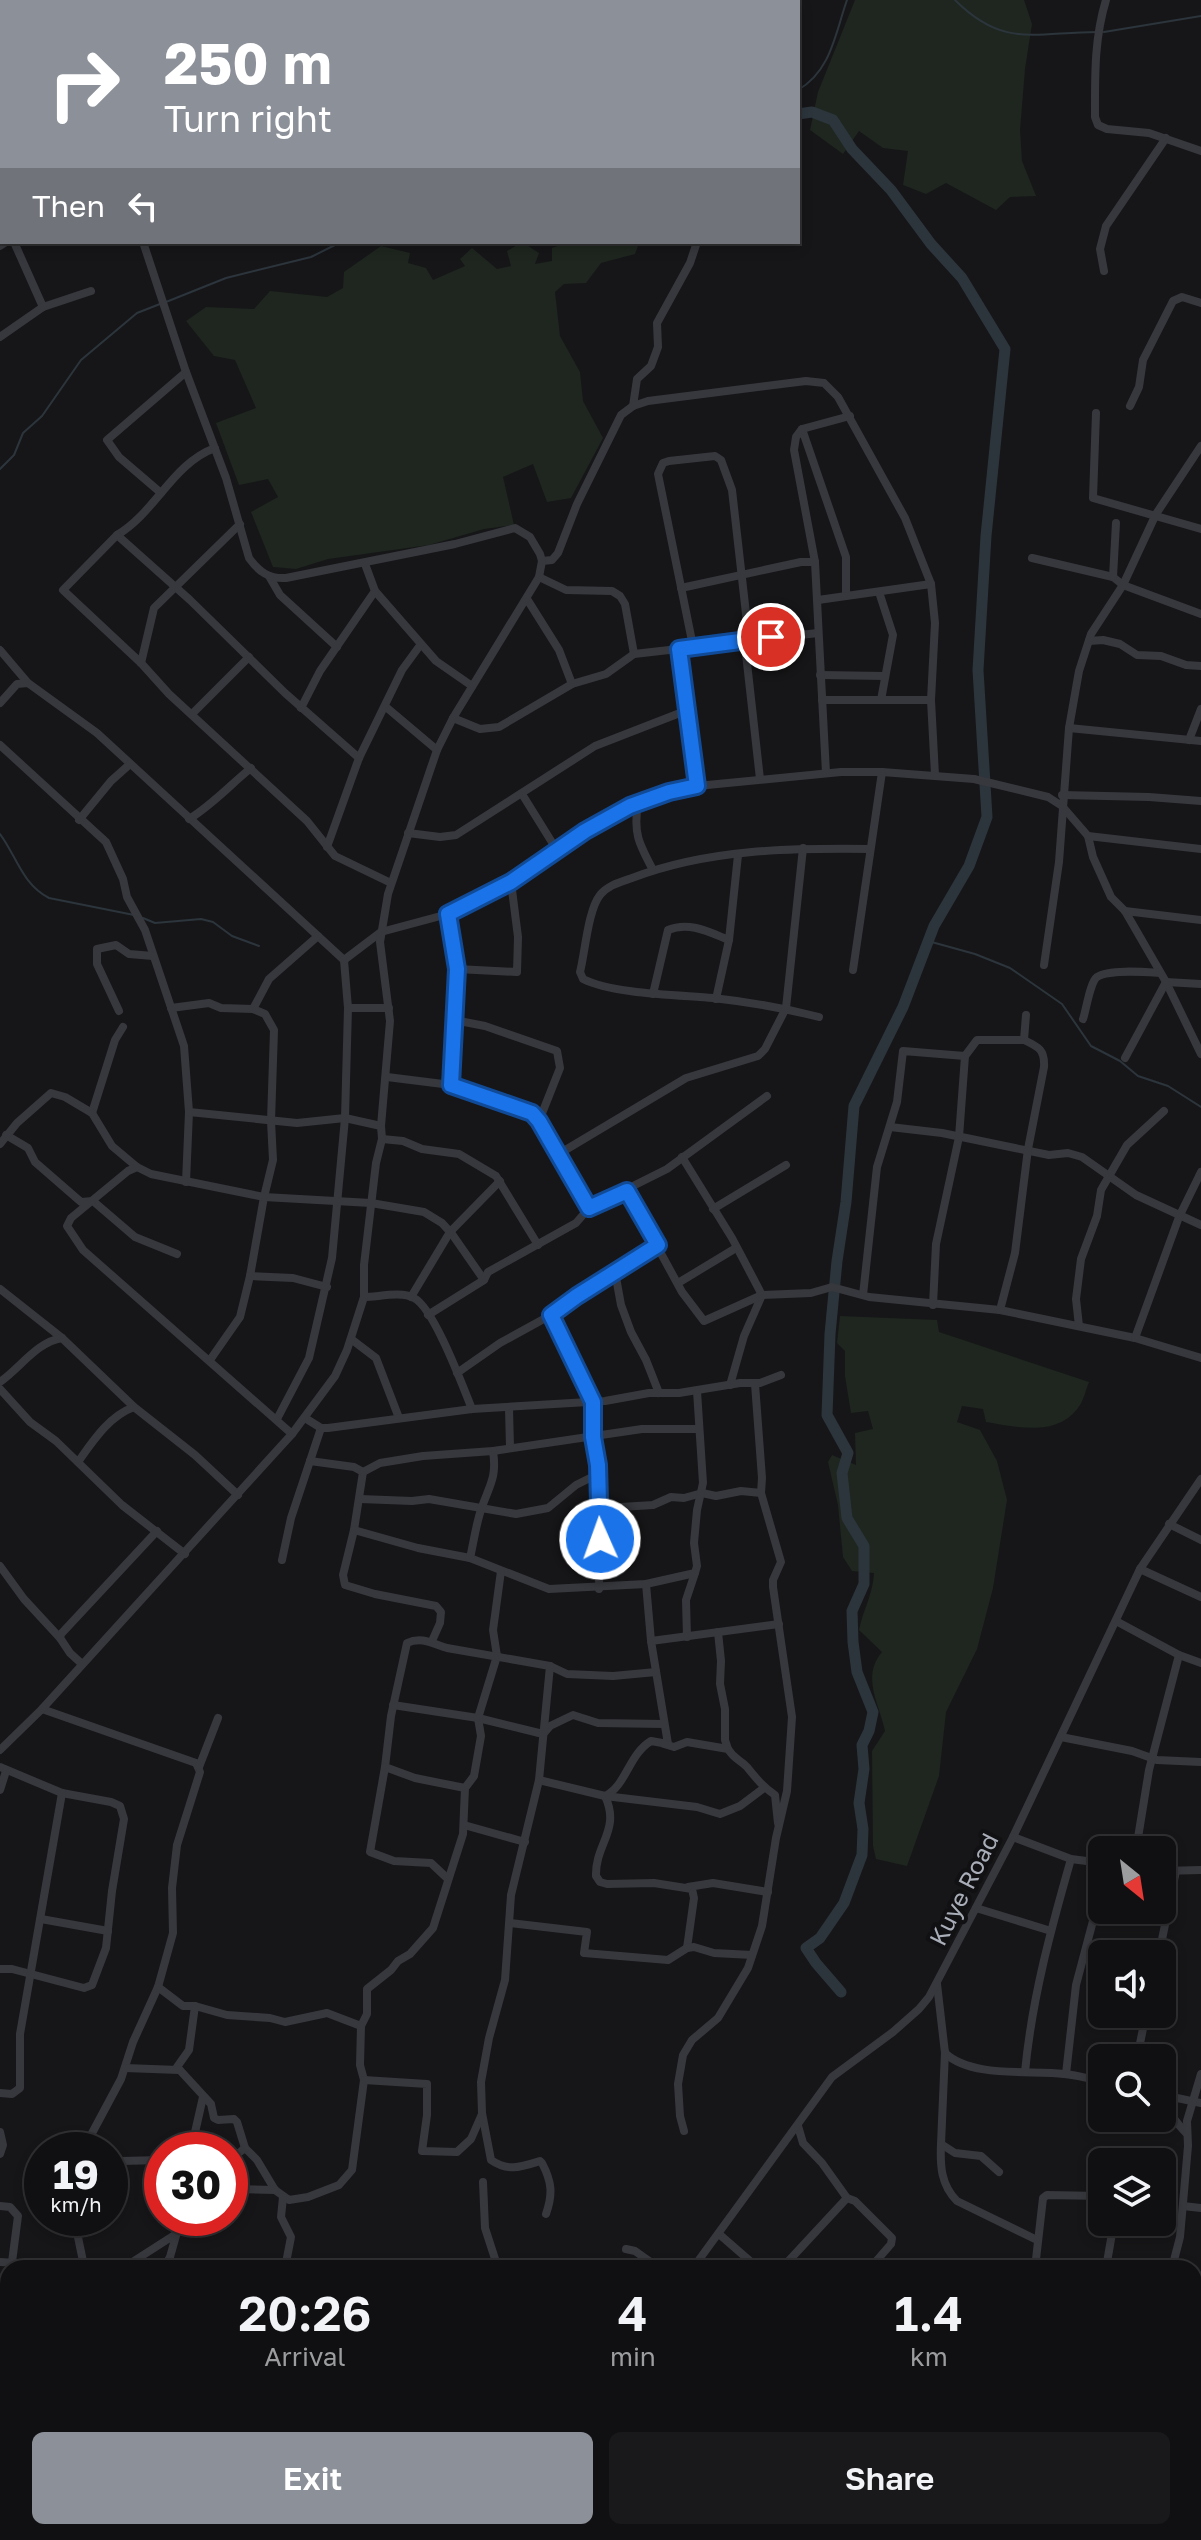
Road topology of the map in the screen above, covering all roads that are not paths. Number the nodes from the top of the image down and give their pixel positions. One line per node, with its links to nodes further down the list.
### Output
1 (1106, 0): 2 (street)
2 (1166, 138): 3 (street); 7 (street)
3 (1201, 151)
4 (15, 244): 10 (street)
5 (144, 244): 12 (street)
6 (696, 244): 13 (street)
7 (1104, 271)
8 (91, 291): 10 (street)
9 (1201, 303): 14 (street)
10 (43, 307): 11 (street)
11 (0, 337)
12 (186, 372): 19 (street); 20 (street)
13 (633, 406): 16 (street); 27 (street)
14 (1130, 406)
15 (1096, 413): 21 (street)
16 (850, 416): 17 (street); 34 (street)
17 (802, 429): 28 (street); 40 (street)
18 (1201, 446): 21 (street)
19 (215, 448): 20 (street); 23 (street)
20 (161, 493): 25 (street)
21 (1156, 514): 24 (street); 35 (street)
22 (1116, 523): 33 (street)
23 (240, 524): 30 (street); 36 (street)
24 (1201, 529)
25 (117, 535): 36 (street); 54 (street)
26 (1032, 558): 33 (street)
27 (542, 561): 29 (street); 31 (street)
28 (815, 562): 32 (street); 42 (street)
29 (365, 564): 30 (street); 38 (street)
30 (269, 576): 49 (street)
31 (539, 577): 41 (street); 52 (street)
32 (740, 577): 37 (street); 37 (street); 45 (street)
33 (1113, 577): 35 (street)
34 (931, 584): 39 (street); 63 (street)
35 (1123, 585): 43 (street); 46 (street)
36 (173, 587): 53 (street); 54 (street)
37 (681, 588): 48 (street)
38 (375, 591): 47 (street); 49 (street)
39 (879, 592): 40 (street); 57 (street)
40 (846, 596): 42 (street)
41 (527, 599): 59 (street); 60 (street)
42 (818, 600): 44 (street)
43 (1201, 614)
44 (818, 633): 45 (street); 56 (street)
45 (745, 641): 48 (street); 82 (street)
46 (1089, 641): 55 (street); 71 (street)
47 (421, 644): 60 (street); 65 (street)
48 (693, 646): 50 (street)
49 (337, 647): 66 (street)
50 (679, 649): 52 (street); 68 (street)
51 (0, 650): 58 (street)
52 (634, 654): 59 (street)
53 (249, 657): 66 (street); 69 (street)
54 (141, 663): 69 (street)
55 (1201, 666)
56 (820, 675): 57 (street); 61 (street)
57 (885, 676): 62 (street)
58 (28, 683): 64 (street); 77 (street)
59 (572, 684): 70 (street)
60 (472, 686): 70 (street)
61 (822, 700): 62 (street); 80 (street)
62 (881, 700): 63 (street)
63 (931, 700): 81 (street)
64 (0, 703)
65 (386, 707): 75 (street); 76 (street)
66 (301, 708): 76 (street)
67 (1201, 709): 72 (street)
68 (685, 711): 83 (street); 84 (street)
69 (193, 713): 78 (street)
70 (453, 718): 75 (street)
71 (1069, 728): 72 (street); 85 (street)
72 (1189, 740): 73 (street)
73 (1201, 741)
74 (0, 745): 90 (street)
75 (437, 750): 91 (street)
76 (359, 758): 93 (street)
77 (130, 764): 89 (street); 90 (street)
78 (251, 768): 89 (street); 93 (street)
79 (882, 772): 80 (street); 81 (street); 95 (street)
80 (826, 773): 82 (street)
81 (935, 775): 88 (street)
82 (760, 779): 83 (street)
83 (697, 786): 87 (street)
84 (522, 794): 91 (street); 97 (street)
85 (1062, 795): 86 (street); 88 (street)
86 (1201, 801)
87 (638, 803): 97 (street); 99 (street)
88 (1062, 806): 92 (street); 110 (street)
89 (189, 819): 106 (street)
90 (79, 820): 108 (street)
91 (410, 829): 101 (street)
92 (1088, 836): 96 (street); 102 (street)
93 (327, 847): 101 (street)
94 (803, 848): 95 (street); 98 (street); 121 (street)
95 (870, 849): 112 (street)
96 (1201, 849)
97 (558, 852): 100 (street)
98 (738, 855): 99 (street); 107 (street)
99 (653, 870): 116 (street)
100 (511, 882): 103 (street); 111 (street)
101 (391, 883): 105 (street)
102 (1125, 911): 104 (street); 113 (street)
103 (448, 914): 105 (street); 111 (street)
104 (1201, 920)
105 (381, 932): 109 (street); 120 (street)
106 (318, 936): 109 (street); 122 (street)
107 (729, 940): 116 (street); 117 (street)
108 (153, 956): 118 (street); 123 (street)
109 (344, 960): 119 (street)
110 (1044, 965)
111 (457, 969): 127 (street)
112 (853, 970)
113 (1160, 973): 114 (street); 126 (street)
114 (1166, 982): 115 (street); 130 (street); 132 (street)
115 (1201, 984)
116 (653, 994): 117 (street)
117 (716, 999): 121 (street)
118 (171, 1008): 122 (street); 137 (street)
119 (348, 1008): 120 (street); 139 (street)
120 (389, 1008): 133 (street)
121 (786, 1008): 125 (street); 149 (street)
122 (253, 1009): 140 (street)
123 (119, 1011)
124 (1026, 1015): 129 (street)
125 (819, 1017)
126 (1083, 1019)
127 (454, 1020): 134 (street); 141 (street)
128 (123, 1027): 138 (street)
129 (1024, 1040): 131 (street); 148 (street)
130 (1201, 1054)
131 (965, 1056): 143 (street); 145 (street)
132 (1125, 1058)
133 (387, 1077): 134 (street); 142 (street)
134 (451, 1085): 141 (street)
135 (767, 1096): 150 (street)
136 (1164, 1111): 154 (street)
137 (189, 1112): 140 (street); 156 (street)
138 (92, 1113): 144 (street); 152 (street)
139 (345, 1118): 140 (street); 142 (street); 160 (street)
140 (271, 1121): 158 (street)
141 (539, 1121): 149 (street)
142 (381, 1126): 146 (street)
143 (890, 1127): 145 (street); 178 (street)
144 (6, 1135): 147 (street); 159 (street)
145 (959, 1137): 148 (street); 181 (street)
146 (382, 1139): 155 (street); 161 (street)
147 (0, 1144)
148 (1028, 1149): 154 (street); 182 (street)
149 (557, 1155): 162 (street)
150 (682, 1157): 157 (street); 163 (street)
151 (786, 1165): 163 (street)
152 (137, 1167): 156 (street); 159 (street)
153 (1201, 1172): 164 (street)
154 (1108, 1175): 164 (street); 185 (street)
155 (500, 1181): 166 (street); 167 (street)
156 (186, 1182): 158 (street)
157 (627, 1191): 162 (street); 168 (street)
158 (264, 1197): 160 (street); 172 (street)
159 (93, 1201): 170 (street); 190 (street)
160 (336, 1201): 161 (street); 175 (street)
161 (371, 1203): 166 (street); 179 (street)
162 (589, 1208): 167 (street)
163 (713, 1209): 169 (street)
164 (1179, 1217): 165 (street); 187 (street)
165 (1201, 1225)
166 (450, 1232): 173 (street); 180 (street)
167 (538, 1245): 173 (street)
168 (658, 1245): 171 (street); 174 (street)
169 (736, 1248): 174 (street); 177 (street)
170 (177, 1254)
171 (615, 1272): 184 (street); 198 (street)
172 (250, 1276): 175 (street); 190 (street)
173 (484, 1280): 183 (street)
174 (678, 1283): 177 (street)
175 (327, 1287): 205 (street)
176 (0, 1289): 186 (street)
177 (762, 1295): 178 (street); 195 (street)
178 (863, 1295): 181 (street)
179 (364, 1297): 180 (street); 188 (street)
180 (411, 1297): 183 (street)
181 (933, 1305): 182 (street)
182 (1000, 1310): 185 (street)
183 (428, 1315): 191 (street)
184 (551, 1315): 191 (street); 199 (street)
185 (1079, 1326): 187 (street)
186 (62, 1338): 193 (street); 200 (street)
187 (1135, 1338): 189 (street)
188 (351, 1339): 203 (street); 204 (street)
189 (1201, 1358)
190 (210, 1360): 205 (street)
191 (457, 1373): 201 (street)
192 (781, 1375): 194 (street)
193 (0, 1382)
194 (755, 1384): 195 (street); 218 (street)
195 (730, 1385): 197 (street)
196 (0, 1389): 213 (street)
197 (697, 1391): 198 (street); 207 (street)
198 (659, 1393): 199 (street)
199 (593, 1402): 202 (street); 209 (street)
200 (134, 1407): 213 (street); 219 (street)
201 (472, 1409): 202 (street); 204 (street)
202 (509, 1409): 210 (street)
203 (305, 1418): 206 (street); 208 (street)
204 (399, 1418): 206 (street)
205 (277, 1419): 208 (street)
206 (321, 1428): 212 (street)
207 (699, 1429): 209 (street); 217 (street)
208 (292, 1434): 219 (street)
209 (593, 1437): 210 (street); 215 (street)
210 (510, 1447): 211 (street)
211 (493, 1451): 214 (street); 221 (street)
212 (310, 1461): 214 (street); 229 (street)
213 (78, 1462): 225 (street)
214 (363, 1472): 220 (street)
215 (598, 1474): 221 (street); 222 (street)
216 (1201, 1479): 223 (street, Kuye Road)
217 (702, 1493): 218 (street); 222 (street); 233 (street)
218 (761, 1493): 238 (street)
219 (238, 1495): 227 (street)
220 (360, 1499): 221 (street); 224 (street)
221 (482, 1506): 228 (street)
222 (600, 1514): 235 (street)
223 (1169, 1524): 226 (street); 231 (street, Kuye Road)
224 (354, 1530): 228 (street); 242 (street)
225 (157, 1531): 227 (street); 241 (street)
226 (1201, 1540)
227 (185, 1554): 247 (street)
228 (470, 1558): 232 (street)
229 (282, 1560)
230 (0, 1566): 241 (street)
231 (1140, 1569): 236 (street); 237 (street, Kuye Road)
232 (501, 1571): 235 (street); 245 (street)
233 (695, 1573): 234 (street); 240 (street)
234 (646, 1584): 235 (street); 243 (street)
235 (599, 1589)
236 (1201, 1597)
237 (1116, 1621): 244 (street); 256 (street, Kuye Road)
238 (779, 1624): 239 (street); 272 (street)
239 (718, 1632): 240 (street); 258 (street)
240 (687, 1637): 243 (street)
241 (60, 1638): 247 (street)
242 (432, 1641): 245 (street); 250 (street)
243 (651, 1641): 249 (street)
244 (1179, 1655): 246 (street); 260 (street)
245 (497, 1656): 248 (street); 253 (street)
246 (1201, 1663)
247 (82, 1664): 251 (street)
248 (550, 1666): 249 (street); 255 (street)
249 (656, 1672): 254 (street)
250 (393, 1705): 253 (street); 263 (street)
251 (42, 1709): 259 (street); 262 (street)
252 (218, 1718): 262 (street)
253 (478, 1718): 255 (street); 266 (street)
254 (664, 1724): 255 (street); 257 (street)
255 (543, 1734): 265 (street)
256 (1061, 1737): 260 (street); 274 (street, Kuye Road)
257 (651, 1741): 258 (street); 270 (street)
258 (728, 1749): 267 (street)
259 (0, 1750)
260 (1152, 1759): 261 (street); 273 (street)
261 (1201, 1762)
262 (199, 1767): 294 (street)
263 (385, 1767): 266 (street); 280 (street)
264 (3, 1769): 268 (street); 269 (street)
265 (539, 1780): 270 (street); 275 (street)
266 (465, 1788): 271 (street)
267 (764, 1788): 270 (street); 272 (street)
268 (0, 1790)
269 (62, 1793): 284 (street); 287 (street)
270 (605, 1796): 281 (street)
271 (464, 1825): 275 (street); 280 (street)
272 (778, 1826): 282 (street)
273 (1138, 1836)
274 (1013, 1837): 276 (street); 283 (street, Kuye Road)
275 (525, 1842): 285 (street)
276 (1071, 1859): 277 (street); 288 (street)
277 (1088, 1861)
278 (1201, 1870): 279 (street)
279 (1176, 1871)
280 (448, 1879): 296 (street)
281 (688, 1887): 282 (street); 289 (street)
282 (768, 1892): 290 (street)
283 (976, 1908): 288 (street); 293 (street, Kuye Road)
284 (41, 1919): 287 (street); 292 (street)
285 (510, 1923): 289 (street); 309 (street)
286 (1092, 1924): 301 (street)
287 (108, 1931): 292 (street)
288 (1051, 1931): 300 (street)
289 (687, 1948): 290 (street)
290 (752, 1955): 312 (street)
291 (0, 1969): 292 (street)
292 (30, 1975): 305 (street)
293 (937, 1983): 297 (street); 311 (street, Kuye Road)
294 (158, 1987): 295 (street); 298 (street)
295 (195, 2006): 296 (street); 299 (street)
296 (361, 2026): 304 (street)
297 (945, 2039): 300 (street); 318 (street)
298 (125, 2068): 299 (street); 314 (street)
299 (179, 2070): 306 (street)
300 (1025, 2072): 301 (street)
301 (1066, 2074): 303 (street)
302 (1201, 2074): 308 (street)
303 (1088, 2078)
304 (364, 2080): 309 (street); 326 (street)
305 (0, 2093)
306 (203, 2097): 315 (street); 316 (street)
307 (1176, 2097): 308 (street)
308 (1198, 2102): 317 (street)
309 (482, 2113): 331 (street)
310 (1176, 2121): 317 (street)
311 (798, 2125): 327 (street); 332 (street, Kuye Road)
312 (684, 2131)
313 (0, 2132): 320 (street)
314 (92, 2132)
315 (195, 2132)
316 (240, 2132)
317 (1187, 2133): 329 (street)
318 (941, 2144): 321 (street); 337 (street)
319 (248, 2151): 324 (street)
320 (0, 2154)
321 (999, 2172)
322 (483, 2182): 344 (street)
323 (248, 2189): 324 (street)
324 (275, 2190): 326 (street)
325 (1088, 2196): 337 (street)
326 (283, 2197): 343 (street)
327 (847, 2198): 348 (street); 349 (street)
328 (0, 2206): 339 (street)
329 (1183, 2206): 330 (street); 352 (street)
330 (1201, 2208)
331 (546, 2214)
332 (719, 2234): 346 (street, Kuye Road); 347 (street)
333 (78, 2236): 340 (street)
334 (173, 2236): 341 (street)
335 (175, 2236): 342 (street)
336 (1112, 2236): 351 (street)
337 (1037, 2240): 350 (street)
338 (626, 2249): 345 (street)
339 (12, 2260)
340 (83, 2260)
341 (135, 2260)
342 (168, 2260)
343 (287, 2260)
344 (495, 2260)
345 (648, 2260)
346 (699, 2260)
347 (749, 2260)
348 (789, 2260)
349 (878, 2260)
350 (1036, 2260)
351 (1107, 2260)
352 (1174, 2260)

